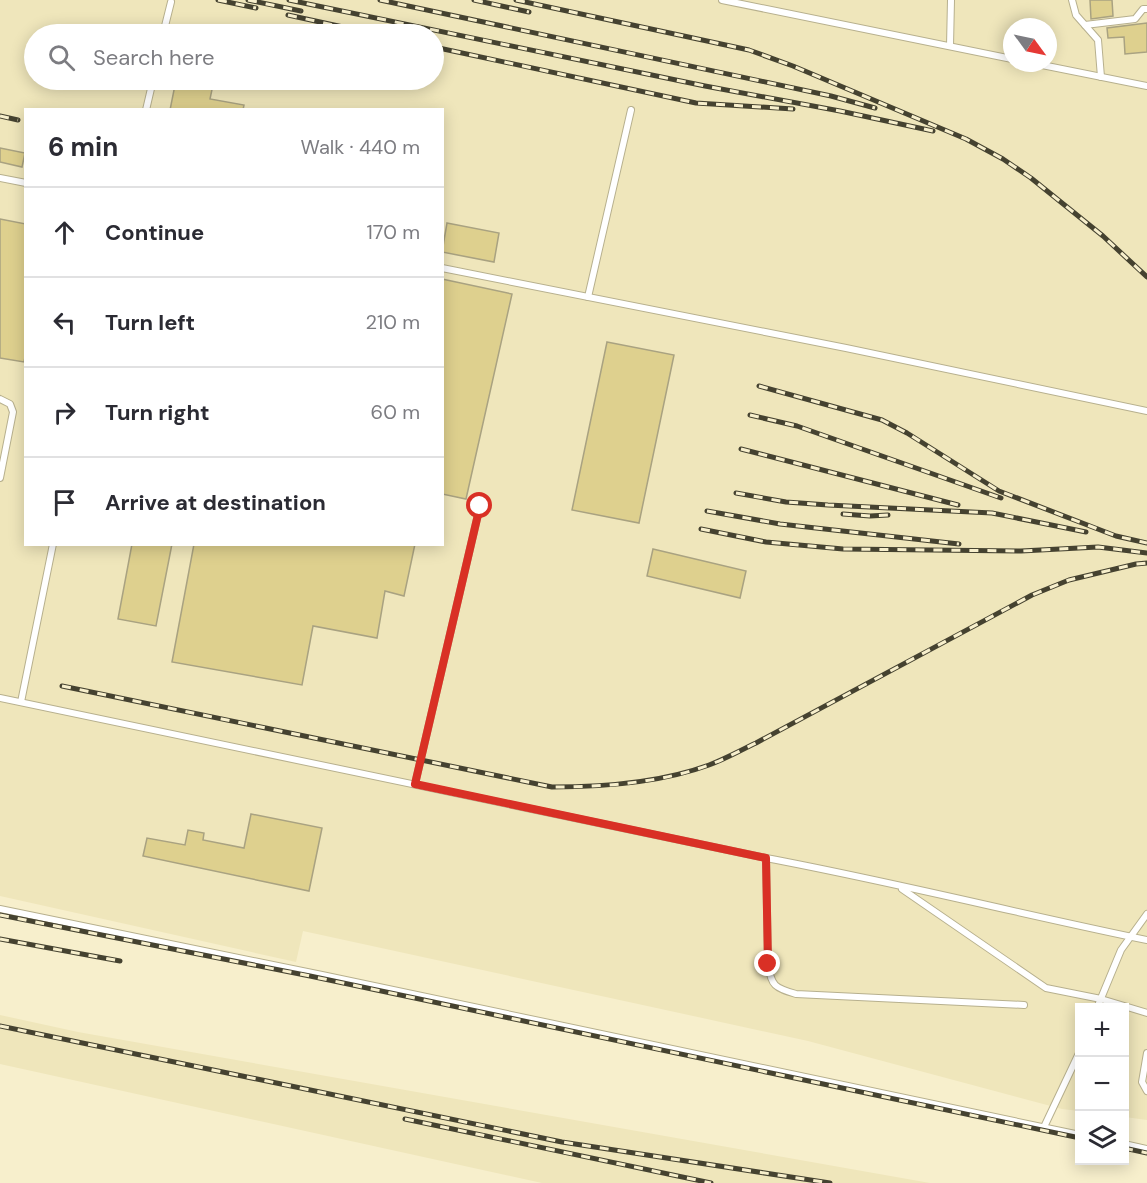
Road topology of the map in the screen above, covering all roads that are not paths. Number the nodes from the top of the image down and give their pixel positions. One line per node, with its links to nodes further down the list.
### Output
1 (722, 0): 8 (lane)
2 (951, 0): 8 (lane)
3 (1072, 0): 7 (lane)
4 (171, 2): 6 (lane)
5 (1147, 9): 7 (lane)
6 (166, 24)
7 (1084, 25): 11 (lane)
8 (950, 46): 9 (lane)
9 (1003, 57)
10 (1057, 68): 11 (lane)
11 (1101, 77): 12 (lane)
12 (1147, 86)
13 (151, 90): 14 (lane)
14 (146, 108)
15 (631, 110): 19 (lane)
16 (0, 177): 17 (lane)
17 (24, 183)
18 (444, 268): 19 (lane)
19 (588, 297): 21 (lane)
20 (0, 399): 22 (lane)
21 (1147, 411)
22 (0, 478)
23 (480, 506): 27 (lane)
24 (54, 546): 26 (lane)
25 (0, 698): 26 (lane)
26 (21, 702): 27 (lane)
27 (415, 784): 28 (lane)
28 (766, 858): 29 (lane); 36 (lane)
29 (898, 886): 32 (lane); 34 (lane)
30 (0, 909): 41 (lane)
31 (1147, 914): 32 (lane)
32 (1131, 937): 33 (lane); 34 (lane)
33 (1147, 940)
34 (1101, 999): 35 (lane); 37 (lane)
35 (1099, 1003)
36 (1024, 1005)
37 (1147, 1012)
38 (1147, 1053): 40 (lane)
39 (1077, 1057): 41 (lane)
40 (1147, 1091)
41 (1044, 1128): 42 (lane)
42 (1075, 1134)
43 (1129, 1145): 44 (lane)
44 (1147, 1149)

